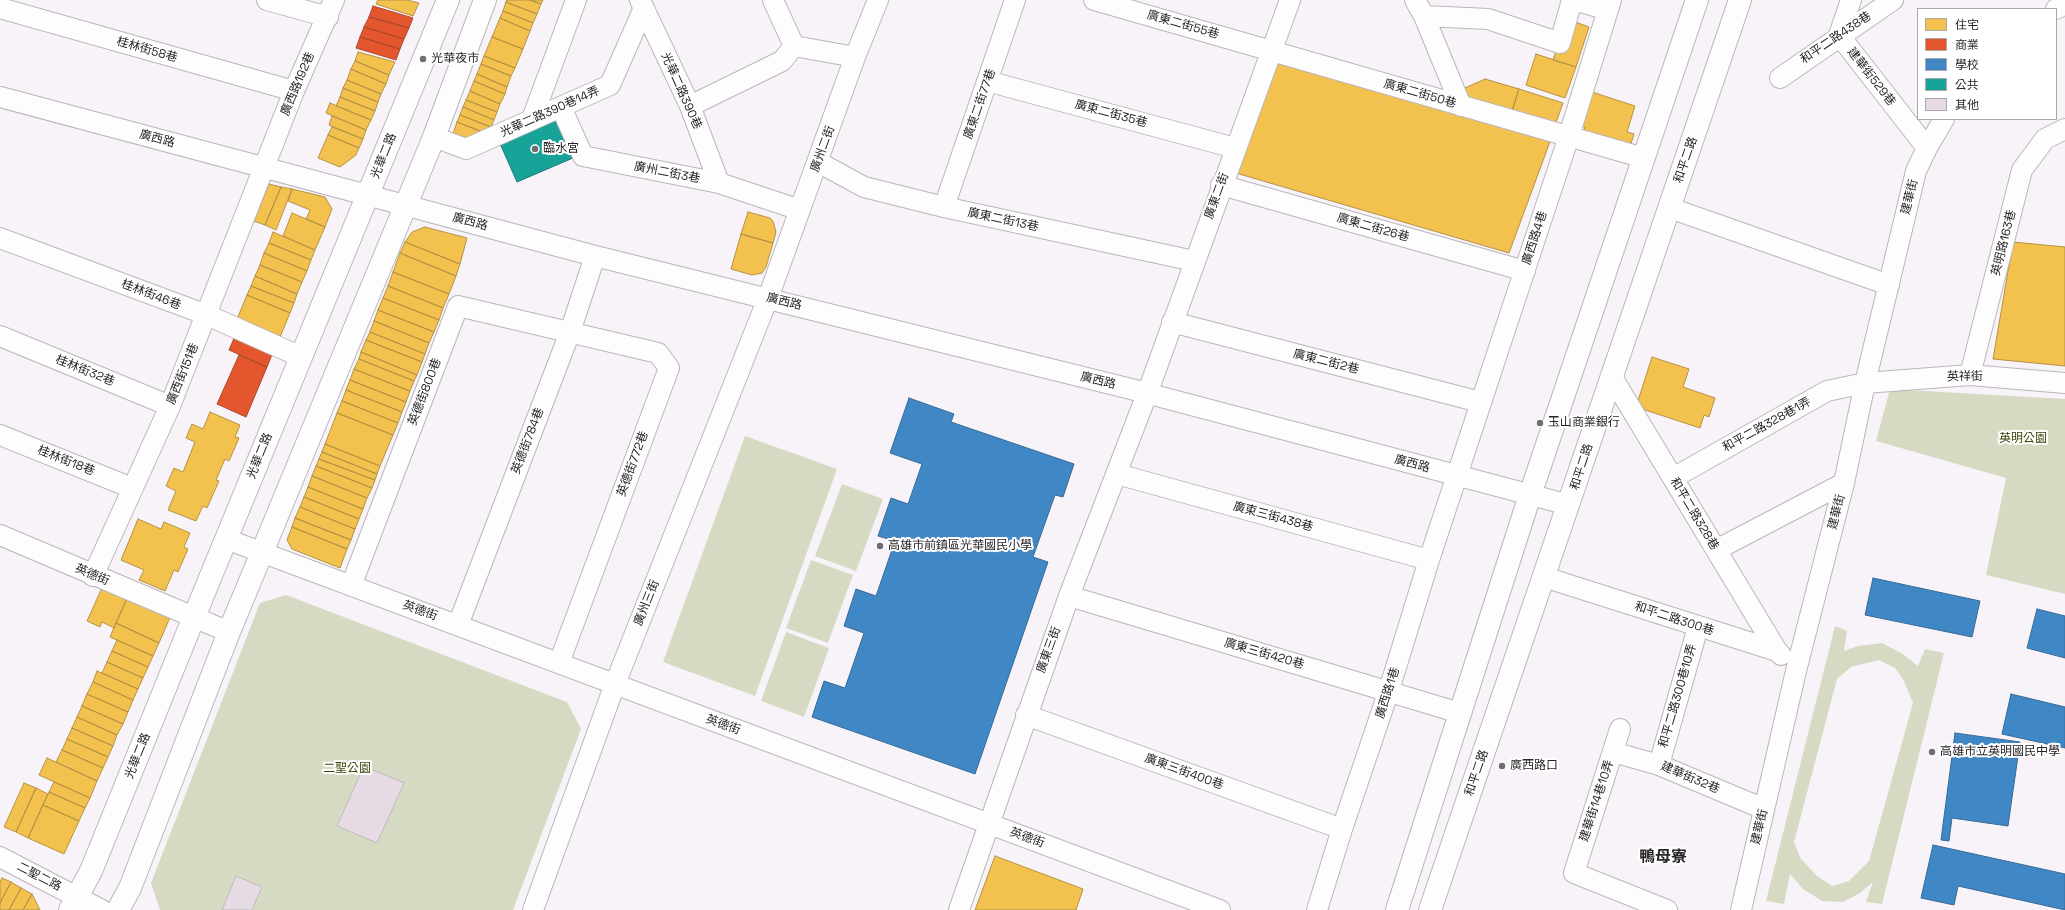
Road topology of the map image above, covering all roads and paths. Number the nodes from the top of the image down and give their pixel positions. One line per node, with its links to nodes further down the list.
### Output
1 (267, 0): 18 (street)
2 (448, 0): 43 (street, 光華二路)
3 (485, 0): 35 (street)
4 (576, 0): 31 (street)
5 (773, 0): 21 (street)
6 (878, 0): 23 (street, 廣州二街)
7 (1015, 0): 25 (street, 廣東二街77巷)
8 (1094, 0): 22 (street, 廣東二街55巷)
9 (1290, 0): 22 (street, 廣東二街)
10 (1573, 0): 16 (street); 19 (street)
11 (1697, 0): 38 (street)
12 (1740, 0): 46 (street, 和平二路)
13 (1851, 0): 20 (street, 建華街529巷)
14 (1893, 0): 20 (street, 和平二路438巷)
15 (642, 4): 28 (street, 光華二路390巷); 30 (street, 光華二路390巷14弄)
16 (1610, 5): 34 (street, 廣西路4巷)
17 (0, 8): 26 (street, 桂林街58巷)
18 (331, 8): 26 (street, 廣西路192巷)
19 (1419, 8): 29 (street)
20 (1839, 35): 24 (street, 和平二路438巷); 37 (street, 建華街529巷)
21 (794, 46): 23 (street); 28 (street)
22 (1271, 50): 29 (street, 廣東二街50巷); 36 (street, 廣東二街)
23 (855, 57): 39 (street, 廣州二街)
24 (1780, 78)
25 (987, 81): 36 (street, 廣東二街35巷); 45 (street, 廣東二街77巷)
26 (294, 91): 40 (street, 廣西路192巷)
27 (0, 97): 40 (street, 廣西路)
28 (690, 106): 41 (street, 光華二路390巷)
29 (1461, 106): 34 (street, 廣東二街50巷)
30 (561, 107): 31 (street, 光華二路390巷14弄); 41 (street, 廣州二街3巷)
31 (532, 119): 35 (street, 光華二路390巷14弄)
32 (1943, 120): 37 (street, 建華街)
33 (2065, 130): 59 (street, 英明路163巷)
34 (1569, 136): 38 (street, 廣東二街50巷); 51 (street, 廣西路4巷)
35 (434, 137): 44 (street)
36 (1235, 148): 42 (street, 廣東二街)
37 (1927, 148): 52 (street, 建華街)
38 (1644, 158): 72 (street)
39 (818, 162): 45 (street, 廣東二街13巷); 47 (street, 廣州二街)
40 (264, 168): 43 (street, 廣西路); 54 (street, 廣西街151巷)
41 (719, 183): 47 (street, 廣州二街3巷)
42 (1222, 185): 50 (street, 廣東二街); 51 (street, 廣東二街26巷)
43 (368, 195): 44 (street, 廣西路); 58 (street, 光華二路)
44 (406, 205): 49 (street, 廣西路); 77 (street)
45 (944, 208): 50 (street, 廣東二街13巷)
46 (1670, 208): 52 (street); 60 (street, 和平二路)
47 (800, 210): 53 (street, 廣州二街)
48 (0, 238): 54 (street, 桂林街46巷)
49 (595, 256): 53 (street, 廣西路); 56 (street, 英德街784巷)
50 (1194, 261): 55 (street, 廣東二街)
51 (1524, 271): 64 (street, 廣西路4巷)
52 (1889, 285): 61 (street, 建華街)
53 (768, 298): 63 (street, 廣西路); 90 (street, 廣州三街)
54 (207, 315): 58 (street, 桂林街46巷); 65 (street, 廣西街151巷)
55 (1172, 322): 63 (street, 廣東二街); 64 (street, 廣東二街2巷)
56 (570, 332): 81 (street, 英德街800巷); 84 (street, 英德街784巷); 88 (street, 英德街772巷)
57 (0, 336): 65 (street, 桂林街32巷)
58 (301, 357): 75 (street, 光華二路)
59 (1970, 375): 61 (street, 英祥街); 62 (street, 英祥街)
60 (1612, 377): 69 (street, 和平二路328巷); 73 (street, 和平二路)
61 (1865, 383): 69 (street, 和平二路328巷1弄); 70 (street, 建華街)
62 (2065, 383)
63 (1147, 394): 67 (street, 廣東三街); 68 (street, 廣西路)
64 (1480, 402): 68 (street, 廣西路4巷)
65 (170, 406): 71 (street, 廣西街151巷)
66 (0, 434): 71 (street, 桂林街18巷)
67 (1117, 474): 78 (street, 廣東三街438巷); 82 (street, 廣東三街)
68 (1456, 476): 72 (street, 廣西路); 78 (street, 廣西路1巷)
69 (1672, 478): 76 (street, 和平二路328巷)
70 (1844, 483): 76 (street); 89 (street, 建華街)
71 (132, 488): 79 (street, 廣西街151巷)
72 (1530, 495): 73 (street, 廣西路); 92 (street)
73 (1569, 505): 80 (street, 和平二路)
74 (0, 535): 79 (street, 英德街)
75 (226, 539): 77 (street, 英德街); 83 (street, 光華二路)
76 (1716, 550): 87 (street, 和平二路328巷)
77 (262, 553): 81 (street, 英德街); 86 (street)
78 (1428, 560): 91 (street, 廣西路1巷)
79 (93, 576): 83 (street, 英德街)
80 (1544, 577): 85 (street, 和平二路300巷); 109 (street, 和平二路)
81 (351, 586): 84 (street, 英德街)
82 (1069, 596): 91 (street, 廣東三街420巷); 93 (street, 廣東三街)
83 (194, 617): 86 (street, 英德街); 101 (street, 光華二路)
84 (458, 625): 88 (street, 英德街)
85 (1698, 626): 87 (street, 和平二路300巷); 96 (street, 和平二路300巷10弄)
86 (229, 632): 103 (street)
87 (1777, 650): 89 (street)
88 (559, 663): 90 (street, 英德街)
89 (1796, 671): 97 (street, 建華街)
90 (615, 684): 98 (street, 英德街); 104 (street, 廣州三街)
91 (1389, 690): 92 (street, 廣東三街420巷); 99 (street, 廣西路1巷)
92 (1460, 713): 108 (street)
93 (1026, 715): 98 (street, 廣東三街); 99 (street, 廣東三街400巷)
94 (1620, 729): 95 (street, 建華街14巷10弄)
95 (1613, 752): 96 (street, 建華街32巷); 110 (street, 建華街14巷10弄)
96 (1659, 765): 97 (street, 建華街32巷)
97 (1764, 809): 111 (street, 建華街)
98 (988, 824): 105 (street, 廣東三街); 106 (street, 英德街)
99 (1342, 829): 107 (street, 廣西路1巷)
100 (0, 857): 101 (street, 二聖二路)
101 (74, 903): 102 (street, 二聖二路)
102 (102, 910)
103 (118, 910)
104 (533, 910)
105 (959, 910)
106 (1220, 910)
107 (1317, 910)
108 (1397, 910)
109 (1430, 910)
110 (1667, 910)
111 (1741, 910)

